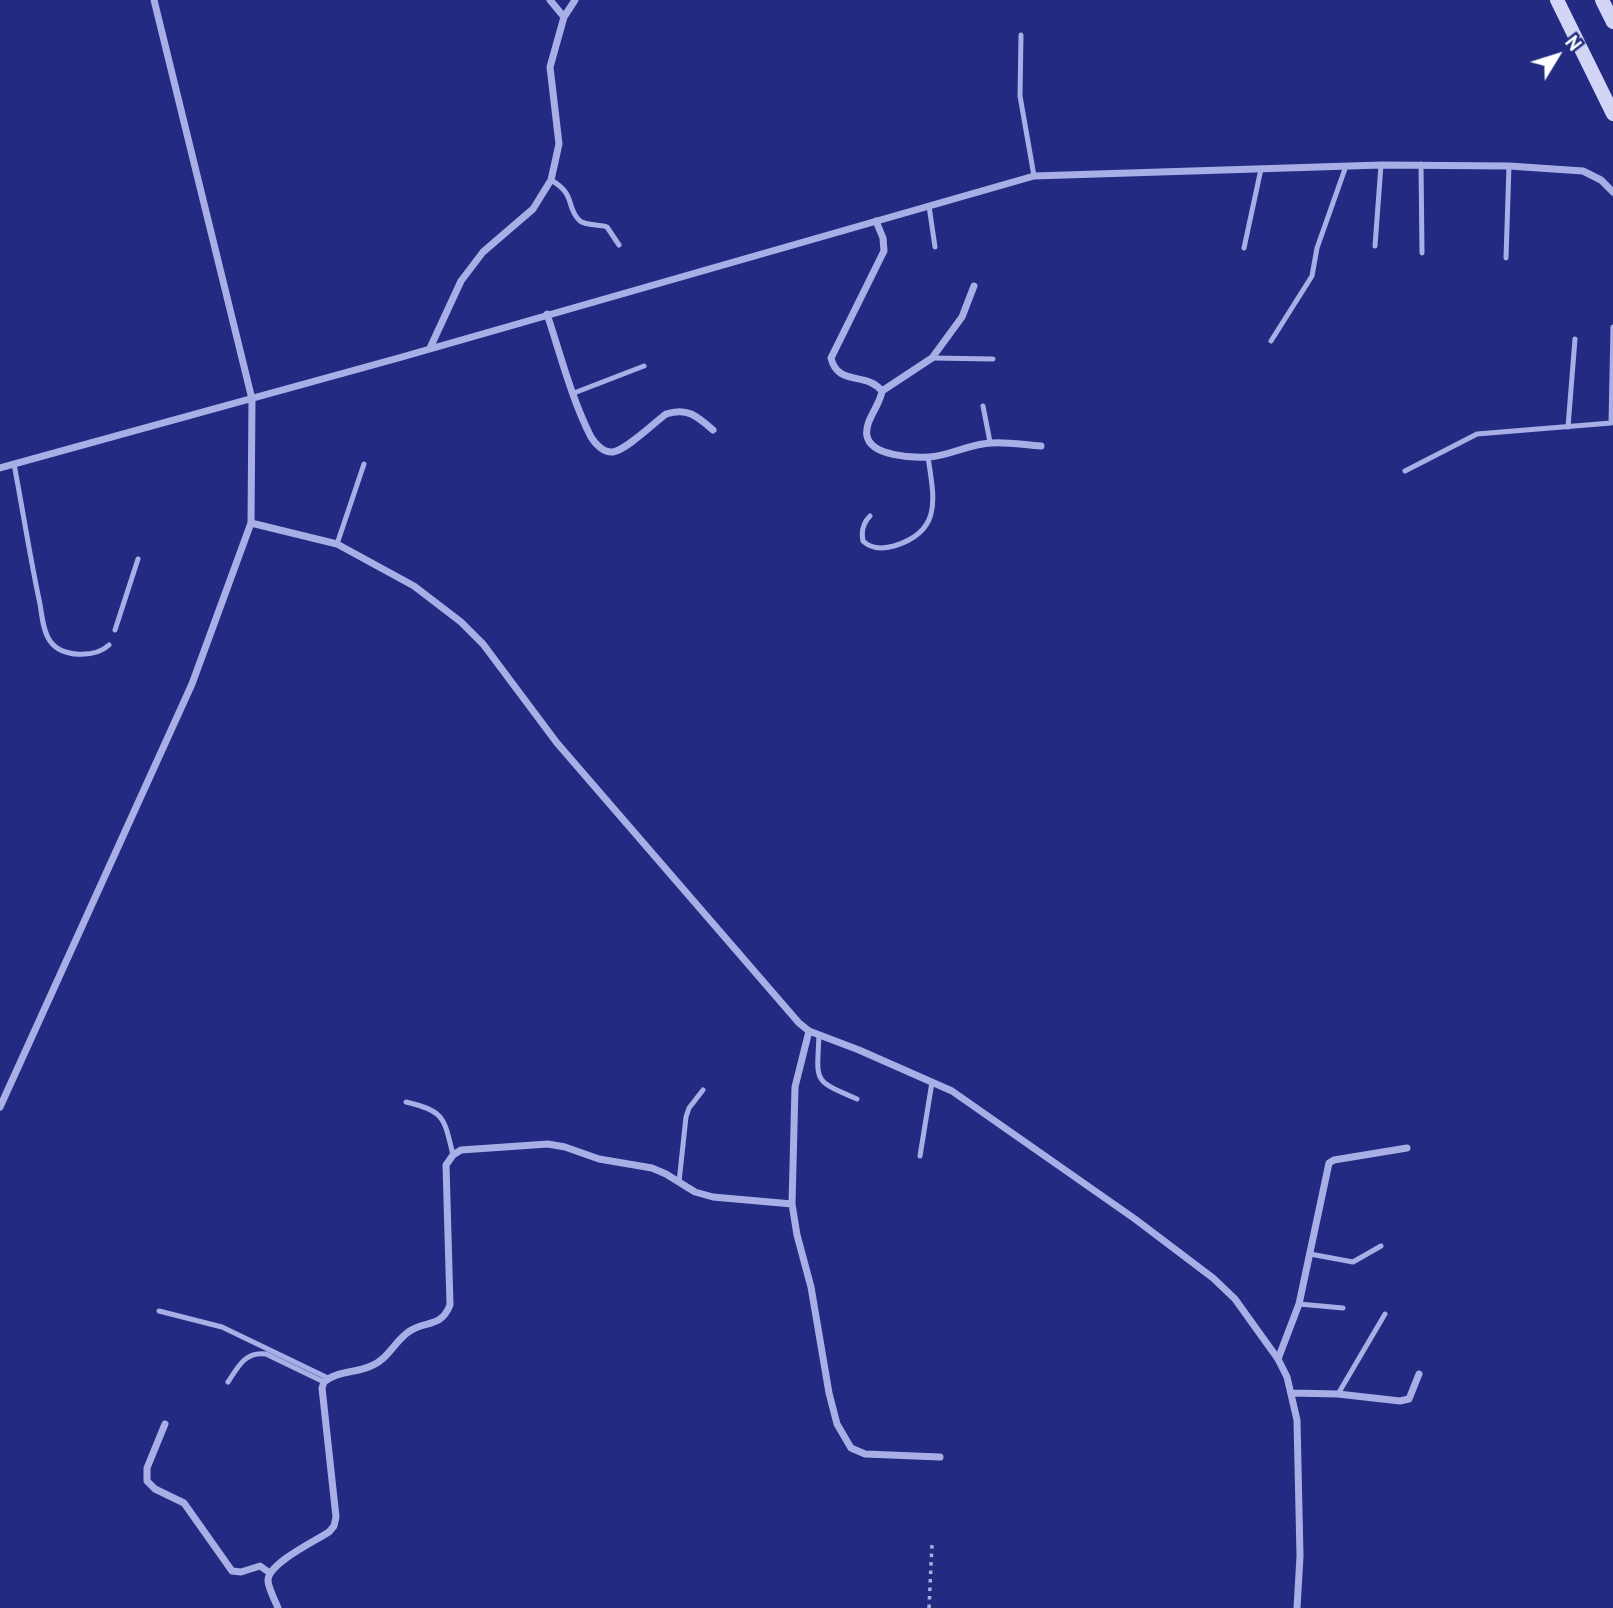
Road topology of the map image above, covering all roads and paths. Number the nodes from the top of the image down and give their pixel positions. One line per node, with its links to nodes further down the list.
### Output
1 (154, 0): 37 (street)
2 (550, 0): 6 (street)
3 (575, 0): 6 (street)
4 (1557, 0): 9 (main road)
5 (1602, 0): 7 (main road)
6 (564, 17): 16 (street)
7 (1613, 22)
8 (1021, 35): 15 (lane)
9 (1613, 114)
10 (1421, 164): 11 (street); 13 (street); 24 (lane)
11 (1381, 165): 12 (street); 21 (lane)
12 (1346, 166): 14 (street); 30 (lane)
13 (1509, 166): 17 (street); 25 (lane)
14 (1261, 169): 15 (street); 23 (lane)
15 (1034, 176): 18 (street)
16 (551, 180): 20 (lane); 31 (street)
17 (1613, 192)
18 (929, 206): 19 (street); 22 (lane)
19 (876, 221): 27 (street); 35 (street)
20 (619, 244)
21 (1376, 246)
22 (935, 247)
23 (1244, 248)
24 (1422, 253)
25 (1506, 258)
26 (974, 286): 32 (street)
27 (547, 314): 31 (street); 36 (street)
28 (1613, 327): 39 (lane)
29 (1575, 339): 39 (lane)
30 (1271, 341)
31 (430, 348): 37 (street)
32 (932, 358): 33 (lane); 35 (street)
33 (993, 359)
34 (644, 366): 36 (lane)
35 (881, 391): 43 (street)
36 (574, 393): 40 (street)
37 (252, 398): 44 (street); 49 (street)
38 (983, 406): 41 (lane)
39 (1568, 427): 47 (lane)
40 (713, 430)
41 (990, 442): 42 (street); 43 (street)
42 (1041, 446)
43 (928, 457): 48 (lane)
44 (14, 464): 46 (street); 53 (lane)
45 (364, 464): 50 (lane)
46 (0, 468)
47 (1405, 471)
48 (870, 516)
49 (251, 523): 50 (street); 60 (street)
50 (337, 544): 54 (street)
51 (138, 559): 52 (lane)
52 (115, 630)
53 (109, 645)
54 (809, 1031): 55 (street); 65 (street)
55 (819, 1035): 56 (street); 58 (lane)
56 (932, 1082): 63 (lane); 72 (street)
57 (703, 1090): 64 (lane)
58 (857, 1099)
59 (406, 1102): 62 (lane)
60 (0, 1107)
61 (1407, 1148): 67 (street)
62 (453, 1155): 64 (street); 74 (street)
63 (920, 1156)
64 (679, 1182): 65 (street)
65 (792, 1204): 79 (street)
66 (1381, 1246): 67 (lane)
67 (1310, 1254): 68 (street)
68 (1299, 1304): 69 (lane); 72 (street)
69 (1342, 1308)
70 (159, 1311): 74 (lane)
71 (1385, 1314): 77 (lane)
72 (1278, 1359): 76 (street)
73 (1419, 1374): 77 (street)
74 (326, 1380): 75 (lane); 81 (street)
75 (228, 1382)
76 (1291, 1392): 77 (street); 84 (street)
77 (1338, 1394)
78 (165, 1424): 81 (street)
79 (940, 1457)
80 (932, 1544): 83 (path)
81 (270, 1573): 82 (street)
82 (278, 1608)
83 (929, 1608)
84 (1297, 1608)

